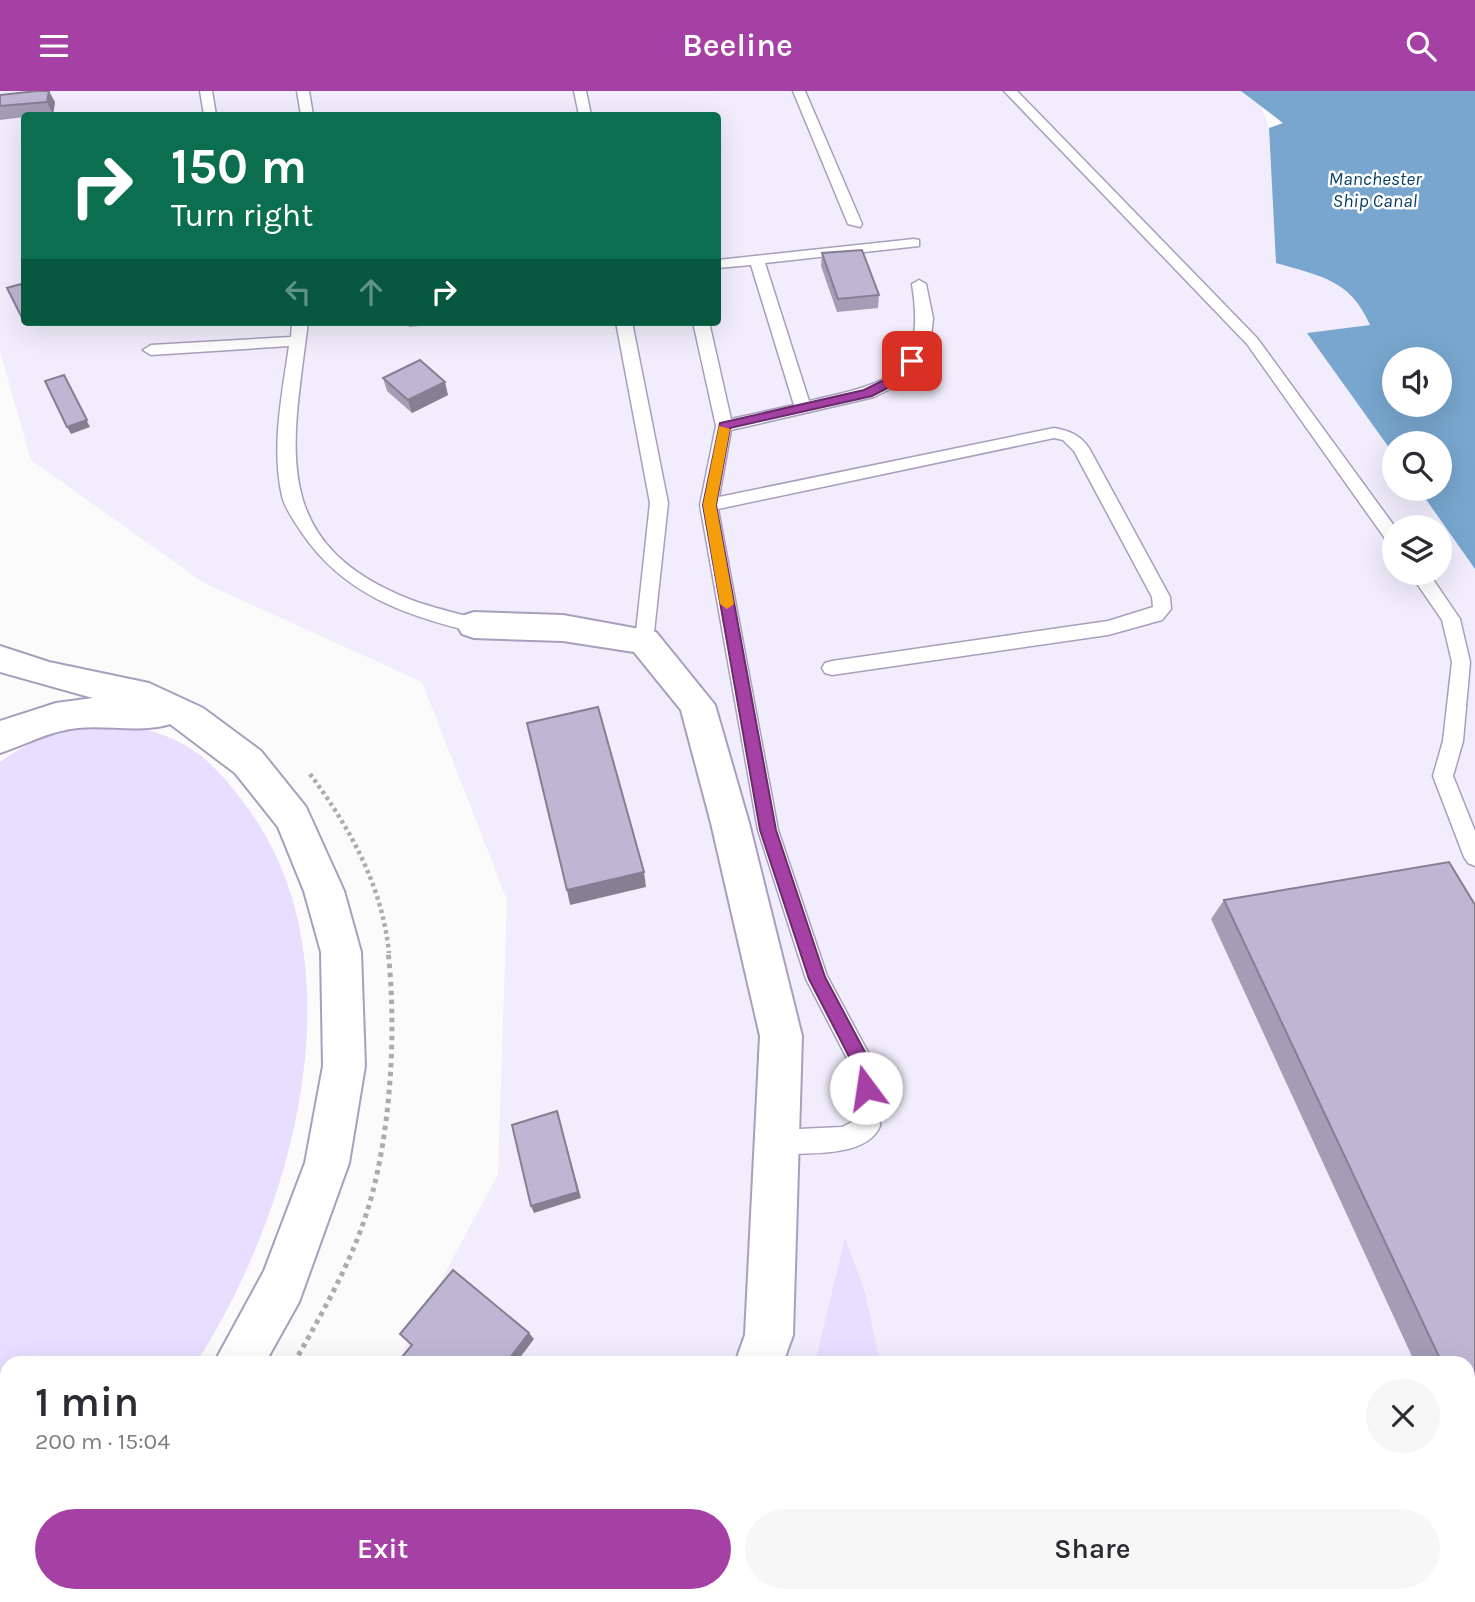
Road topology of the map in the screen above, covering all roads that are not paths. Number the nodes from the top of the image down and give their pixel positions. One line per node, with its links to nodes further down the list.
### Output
1 (206, 91): 6 (lane)
2 (303, 91): 7 (lane)
3 (580, 91): 8 (lane)
4 (799, 91): 9 (lane)
5 (1010, 91): 22 (lane)
6 (210, 112)
7 (306, 112)
8 (584, 112)
9 (855, 224)
10 (914, 243): 11 (lane)
11 (757, 260): 12 (lane); 19 (lane)
12 (721, 264)
13 (919, 284): 19 (lane)
14 (300, 326): 17 (lane)
15 (625, 326): 25 (lane)
16 (702, 326): 20 (lane)
17 (298, 341): 18 (lane); 24 (lane)
18 (151, 350)
19 (803, 408): 20 (lane)
20 (724, 426): 21 (lane)
21 (709, 505): 27 (lane); 31 (lane)
22 (1382, 522)
23 (1427, 585): 30 (lane)
24 (474, 625): 25 (main road)
25 (644, 641): 31 (main road)
26 (0, 659): 28 (main road)
27 (832, 668)
28 (190, 717): 29 (main road); 32 (main road)
29 (0, 738)
30 (1475, 857)
31 (777, 1142): 33 (main road)
32 (242, 1356)
33 (762, 1356)

